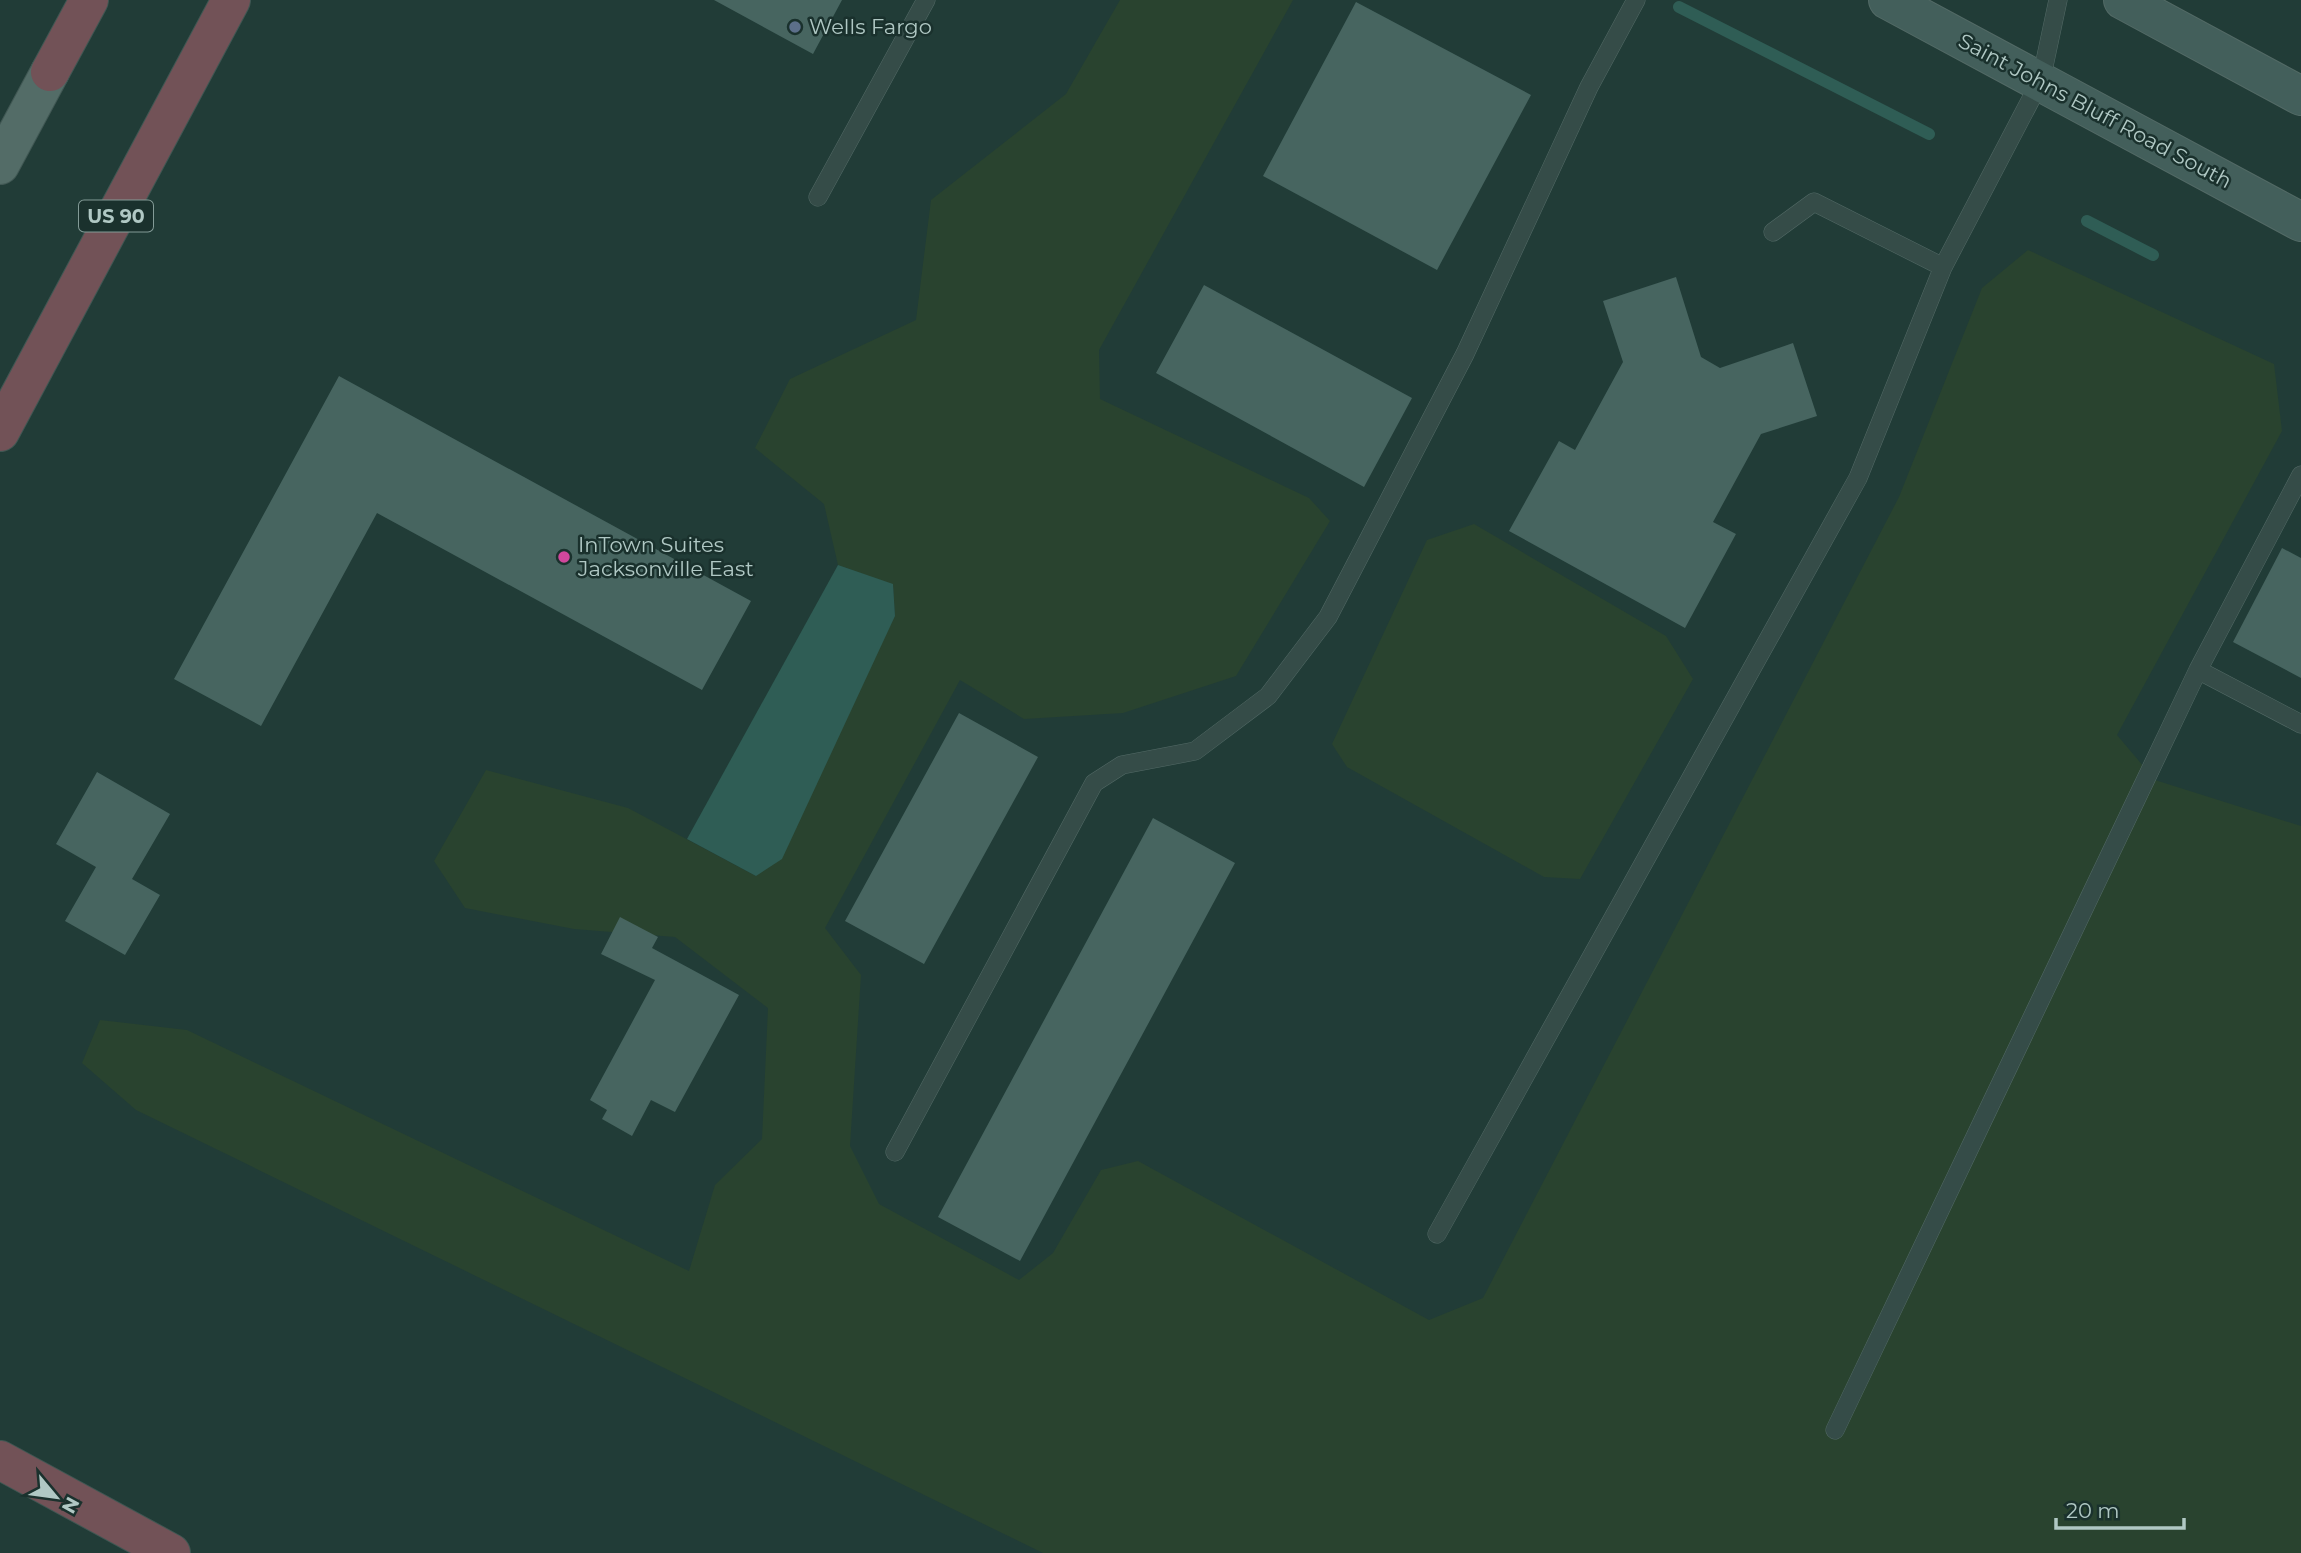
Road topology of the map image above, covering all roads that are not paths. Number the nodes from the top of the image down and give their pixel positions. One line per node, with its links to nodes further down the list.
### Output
1 (89, 0): 8 (highway)
2 (231, 0): 16 (highway, US 90)
3 (926, 0): 12 (lane)
4 (1636, 0): 20 (lane)
5 (1888, 0): 9 (main road, Saint Johns Bluff Road South)
6 (2058, 0): 9 (lane)
7 (2123, 0): 10 (main road)
8 (50, 72): 11 (main road)
9 (2041, 80): 13 (main road, Saint Johns Bluff Road South); 15 (lane)
10 (2301, 96)
11 (0, 165)
12 (818, 197)
13 (2301, 222)
14 (1773, 232): 15 (lane)
15 (1943, 267): 21 (lane)
16 (0, 432)
17 (2301, 475): 18 (lane)
18 (2198, 670): 19 (lane); 22 (lane)
19 (2301, 724)
20 (895, 1152)
21 (1437, 1234)
22 (1835, 1430)
23 (0, 1460): 24 (highway)
24 (171, 1553)

